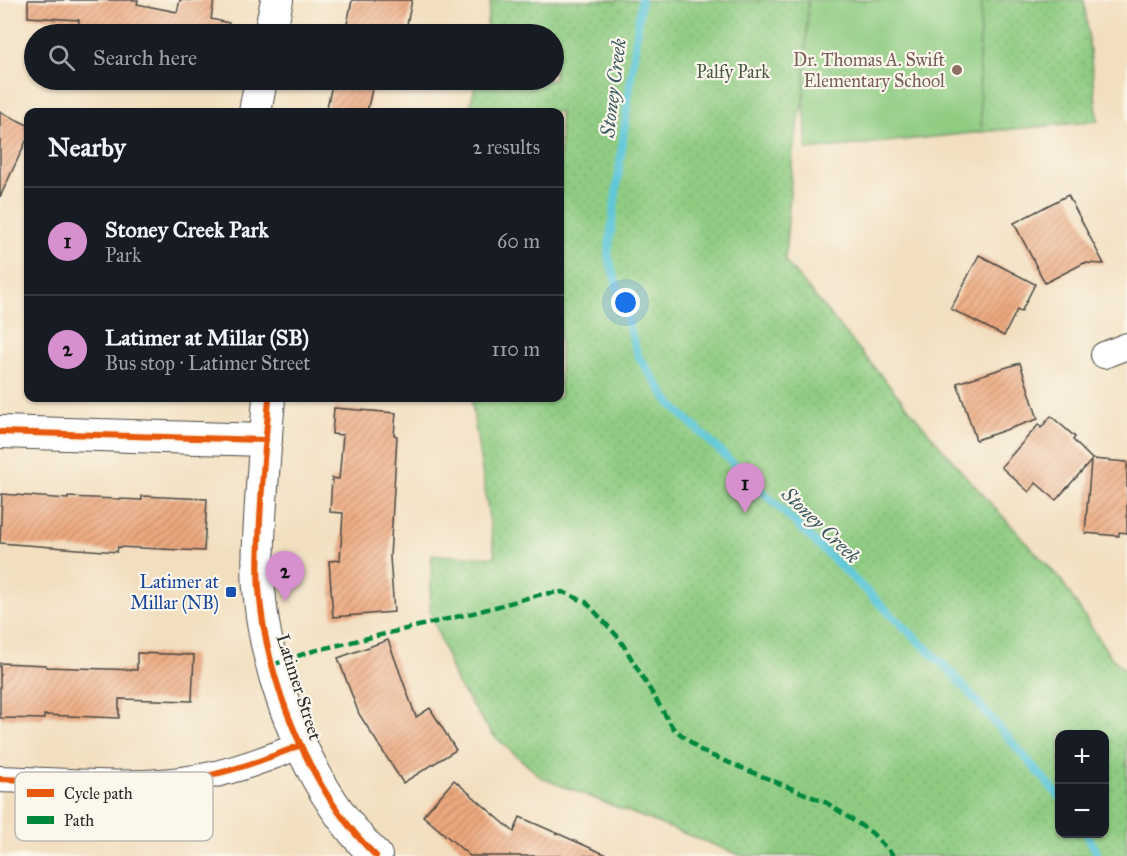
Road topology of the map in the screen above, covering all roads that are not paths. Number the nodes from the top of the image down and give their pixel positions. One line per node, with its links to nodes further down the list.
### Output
1 (277, 0): 2 (street)
2 (272, 24)
3 (259, 90): 4 (street)
4 (256, 108)
5 (269, 402): 7 (street, Latimer Street)
6 (0, 432): 7 (street)
7 (266, 440): 8 (street, Latimer Street)
8 (301, 745): 9 (street); 12 (street, Latimer Street)
9 (213, 774)
10 (0, 778): 11 (street)
11 (15, 779)
12 (376, 856)

